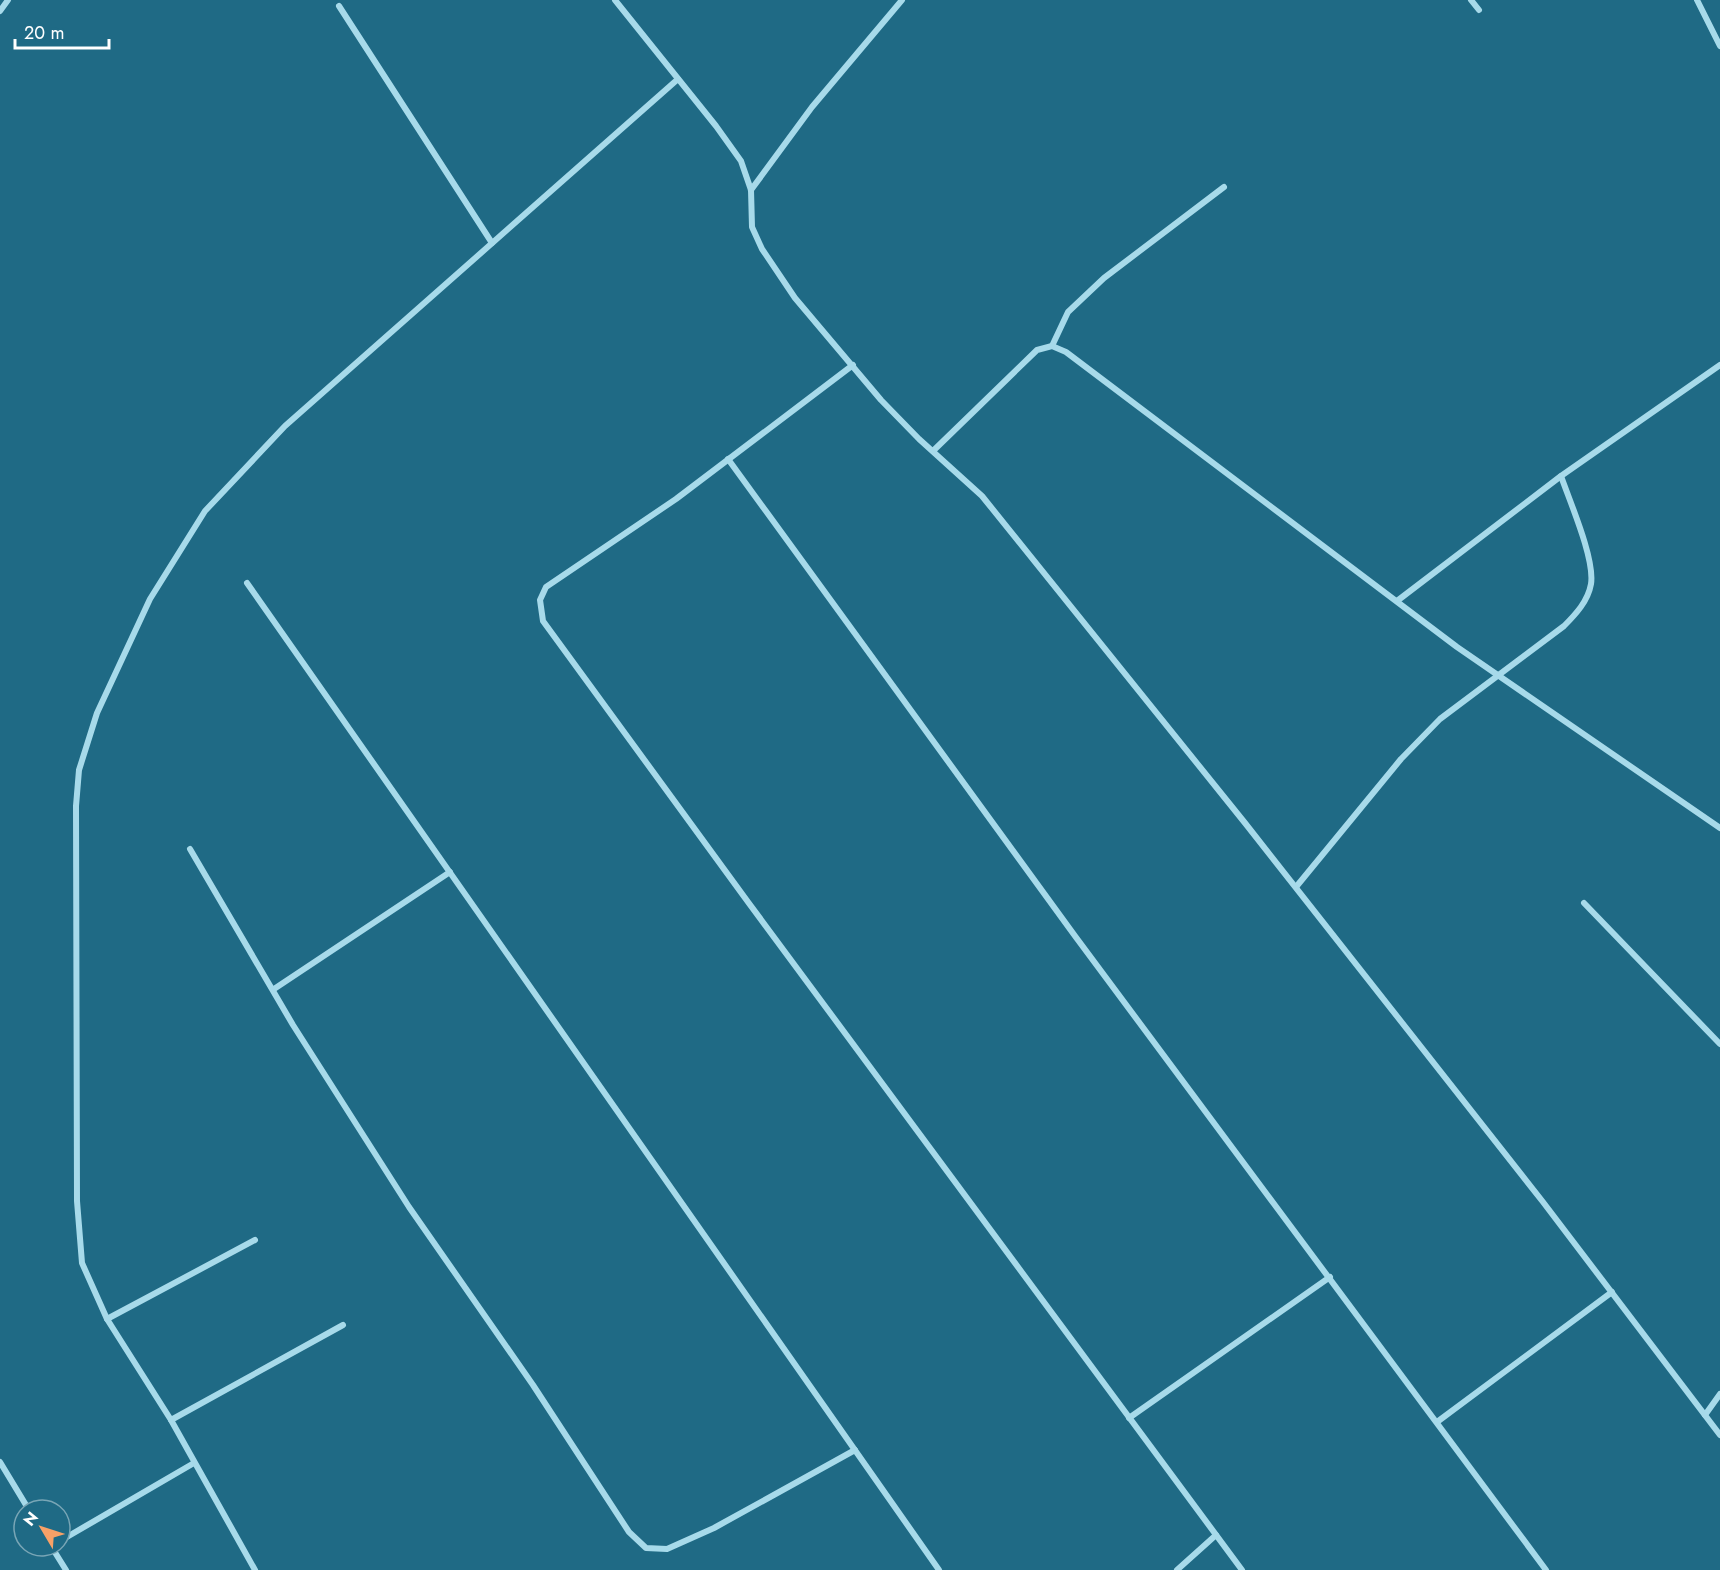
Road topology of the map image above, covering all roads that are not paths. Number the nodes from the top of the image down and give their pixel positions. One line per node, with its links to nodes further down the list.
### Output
1 (8, 0): 8 (street)
2 (615, 0): 10 (street)
3 (902, 0): 12 (street)
4 (1472, 0): 7 (street)
5 (1697, 0): 9 (street)
6 (339, 6): 13 (street)
7 (1479, 10)
8 (0, 11)
9 (1720, 46)
10 (678, 79): 12 (street); 13 (street)
11 (1224, 187): 14 (street)
12 (751, 189): 16 (street)
13 (492, 243): 33 (street)
14 (1052, 346): 17 (street); 21 (street)
15 (1720, 365): 19 (street)
16 (853, 366): 17 (street); 18 (street)
17 (933, 451): 26 (street)
18 (728, 459): 31 (street); 37 (street)
19 (1562, 476): 21 (street); 22 (street)
20 (247, 583): 25 (street)
21 (1397, 601): 22 (street)
22 (1498, 675): 23 (street); 26 (street)
23 (1720, 828)
24 (190, 849): 28 (street)
25 (450, 872): 28 (street); 41 (street)
26 (1296, 888): 32 (street)
27 (1584, 903): 29 (street)
28 (274, 989): 41 (street)
29 (1720, 1044)
30 (255, 1240): 33 (street)
31 (1330, 1277): 37 (street); 39 (street)
32 (1612, 1292): 36 (street); 39 (street)
33 (107, 1319): 38 (street)
34 (344, 1325): 38 (street)
35 (1720, 1394): 36 (street)
36 (1705, 1415): 40 (street)
37 (1129, 1418): 46 (street)
38 (171, 1420): 43 (street)
39 (1437, 1422): 51 (street)
40 (1720, 1435)
41 (855, 1450): 48 (street)
42 (0, 1462): 44 (street)
43 (195, 1463): 45 (street); 47 (street)
44 (22, 1498)
45 (72, 1534)
46 (1216, 1535): 49 (street); 50 (street)
47 (255, 1570)
48 (938, 1570)
49 (1177, 1570)
50 (1242, 1570)
51 (1546, 1570)

